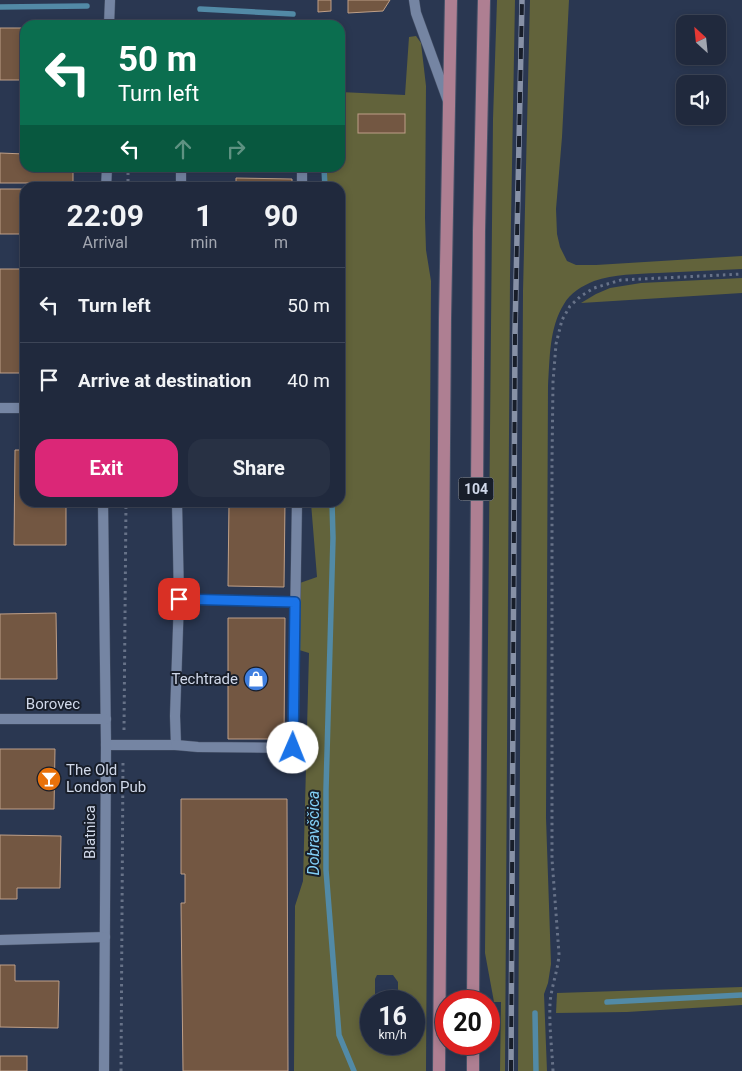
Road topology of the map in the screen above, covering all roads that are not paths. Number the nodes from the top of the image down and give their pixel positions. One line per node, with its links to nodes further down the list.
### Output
1 (110, 0): 5 (street)
2 (414, 0): 6 (street)
3 (452, 0): 6 (main road, 104)
4 (484, 0): 20 (main road, 104)
5 (109, 20)
6 (448, 102): 23 (main road, 104)
7 (0, 408): 8 (street)
8 (20, 408)
9 (103, 507): 15 (street, Blatnica)
10 (177, 507): 12 (street)
11 (297, 507): 13 (street)
12 (179, 599): 13 (street); 17 (street)
13 (295, 602): 17 (street)
14 (0, 719): 15 (street, Borovec)
15 (106, 719): 16 (street, Blatnica)
16 (106, 744): 17 (street); 18 (street, Blatnica)
17 (176, 746)
18 (105, 937): 19 (street); 22 (street, Blatnica)
19 (0, 940)
20 (473, 990)
21 (473, 1055): 24 (main road)
22 (104, 1071)
23 (439, 1071)
24 (473, 1071)

